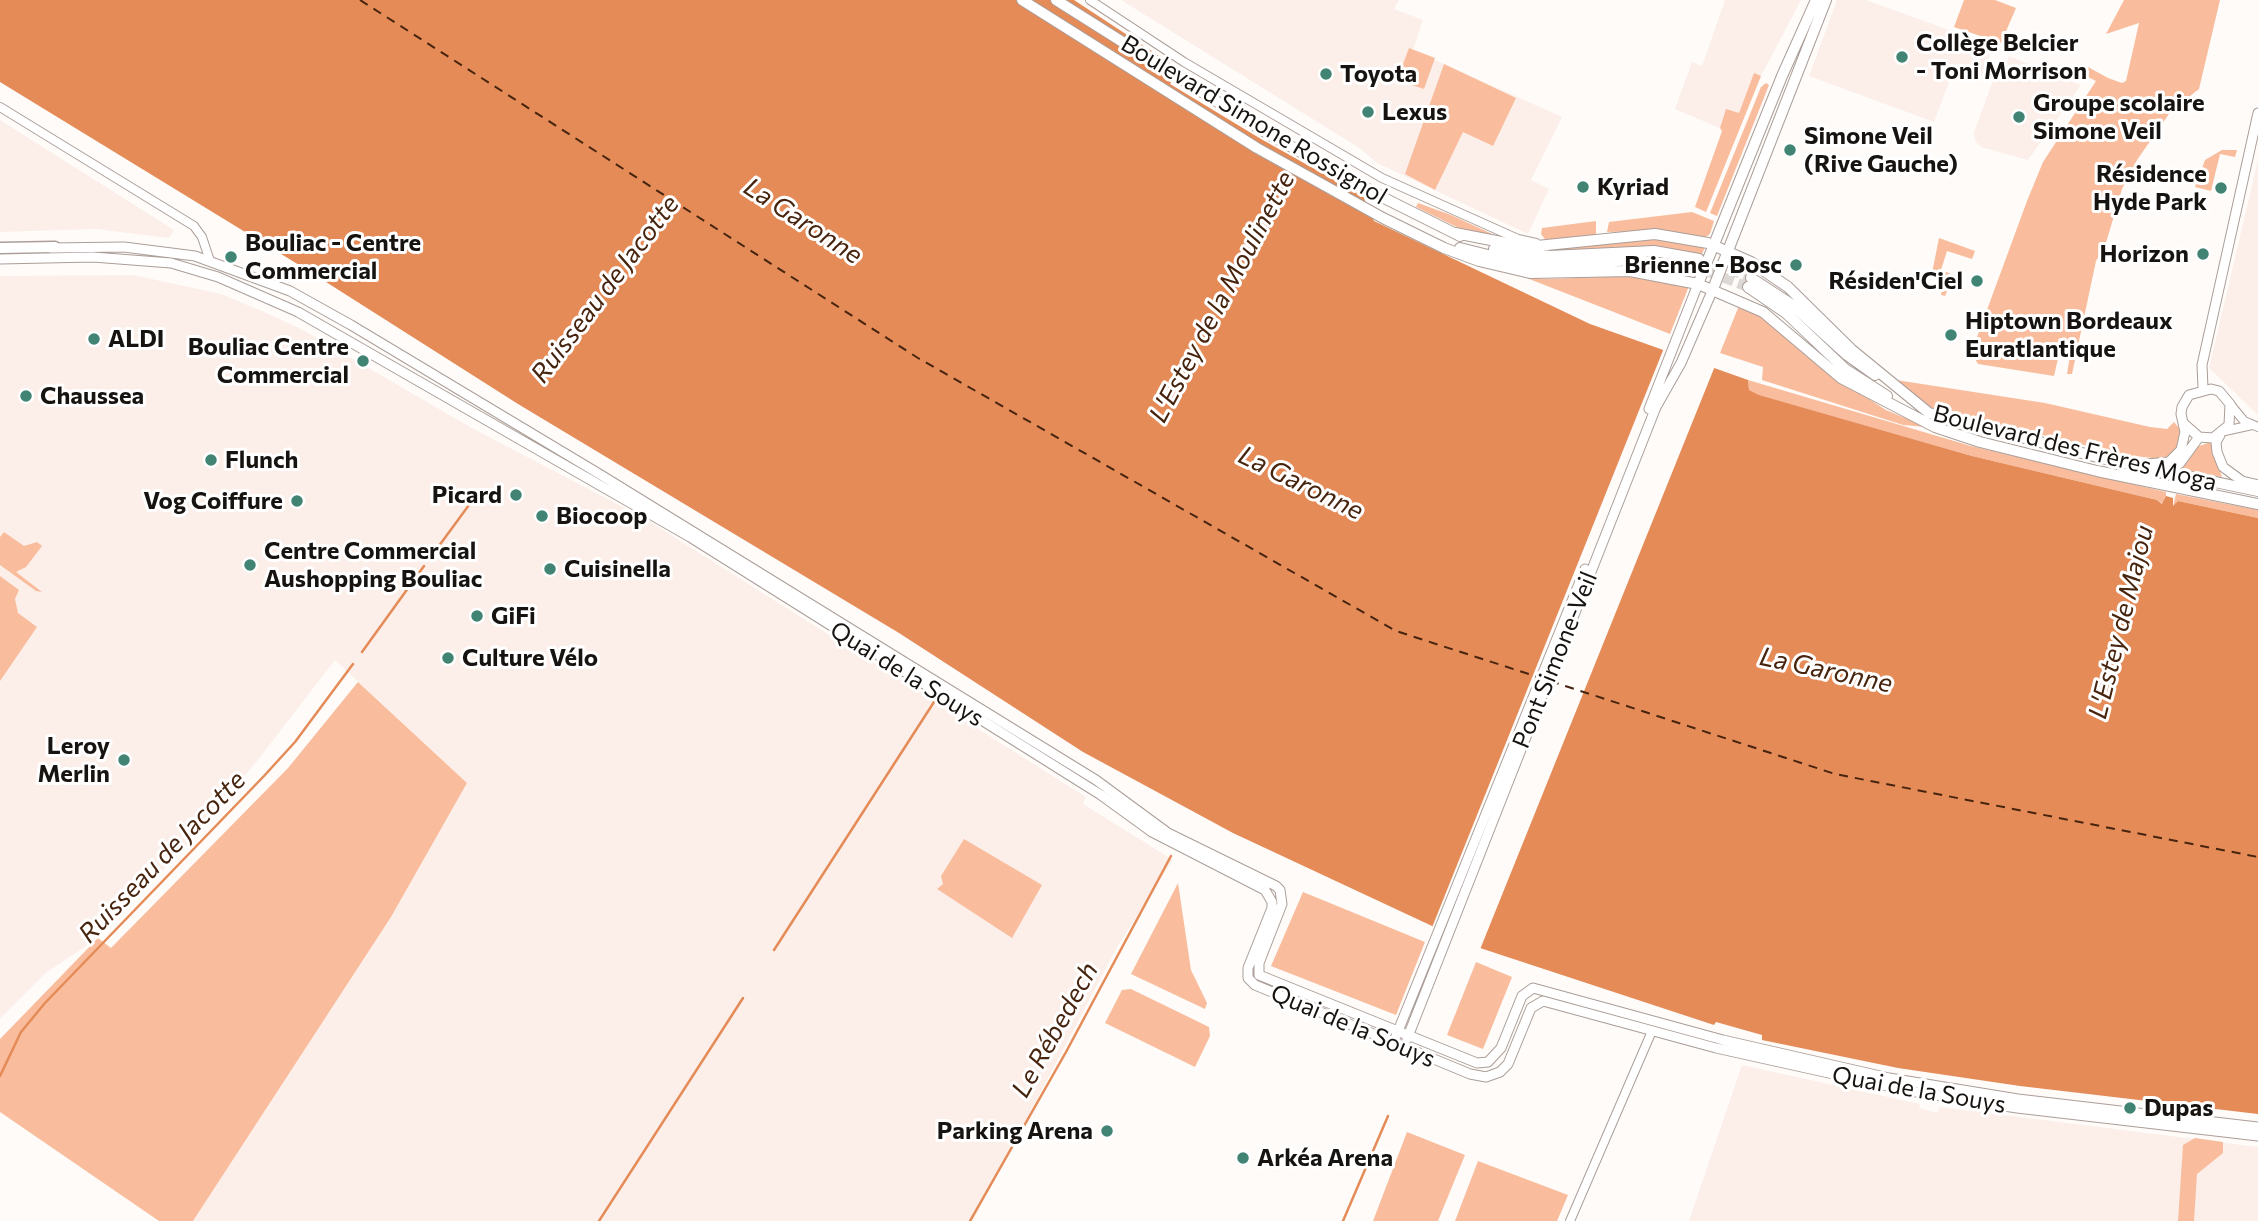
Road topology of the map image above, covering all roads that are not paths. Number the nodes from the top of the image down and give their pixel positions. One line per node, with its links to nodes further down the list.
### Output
1 (1022, 0): 9 (main road, Boulevard Simone Rossignol)
2 (1056, 0): 8 (main road, Boulevard Simone Rossignol)
3 (1090, 0): 11 (street)
4 (1816, 0): 10 (main road)
5 (1826, 0): 14 (main road)
6 (0, 107): 16 (street)
7 (2258, 113): 19 (main road)
8 (1455, 233): 9 (main road); 11 (main road)
9 (1425, 240): 17 (main road)
10 (1714, 245): 11 (main road); 14 (main road); 17 (main road)
11 (1549, 246)
12 (55, 247): 13 (highway); 16 (main road)
13 (0, 250)
14 (1728, 250): 18 (main road); 20 (main road)
15 (0, 259): 24 (main road)
16 (211, 261): 24 (main road)
17 (1698, 284): 18 (main road); 34 (main road, Pont Simone-Veil)
18 (1713, 289): 22 (main road); 34 (main road, Pont Simone-Veil)
19 (2203, 388): 21 (main road); 23 (main road)
20 (1899, 391): 22 (main road); 28 (main road, Boulevard des Frères Moga)
21 (2230, 404): 25 (street); 26 (main road)
22 (1913, 416): 29 (main road, Boulevard des Frères Moga)
23 (2183, 423): 27 (main road); 28 (main road)
24 (509, 426): 36 (main road, Quai de la Souys); 40 (main road, Quai de la Souys)
25 (2255, 426): 26 (street)
26 (2222, 433): 27 (main road); 31 (main road)
27 (2199, 438): 30 (main road)
28 (2101, 458): 30 (main road, Boulevard des Frères Moga)
29 (2097, 471): 30 (main road); 33 (main road, Boulevard des Frères Moga)
30 (2162, 473): 32 (main road, Boulevard des Frères Moga)
31 (2258, 485)
32 (2258, 491)
33 (2258, 504)
34 (1413, 1008): 36 (main road, Pont Simone-Veil); 38 (main road, Pont Simone-Veil)
35 (1646, 1020): 37 (street); 38 (main road, Quai de la Souys); 39 (main road, Quai de la Souys)
36 (1398, 1031): 38 (main road, Quai de la Souys); 40 (main road, Pont Simone-Veil)
37 (1652, 1031): 39 (street); 41 (main road, Quai de la Souys); 43 (main road, Quai de la Souys); 44 (street)
38 (1408, 1035): 41 (main road, Pont Simone-Veil)
39 (1707, 1035): 42 (main road, Quai de la Souys)
40 (1394, 1042): 41 (main road, Quai de la Souys)
41 (1404, 1046)
42 (2258, 1127)
43 (2258, 1136)
44 (1570, 1221)

